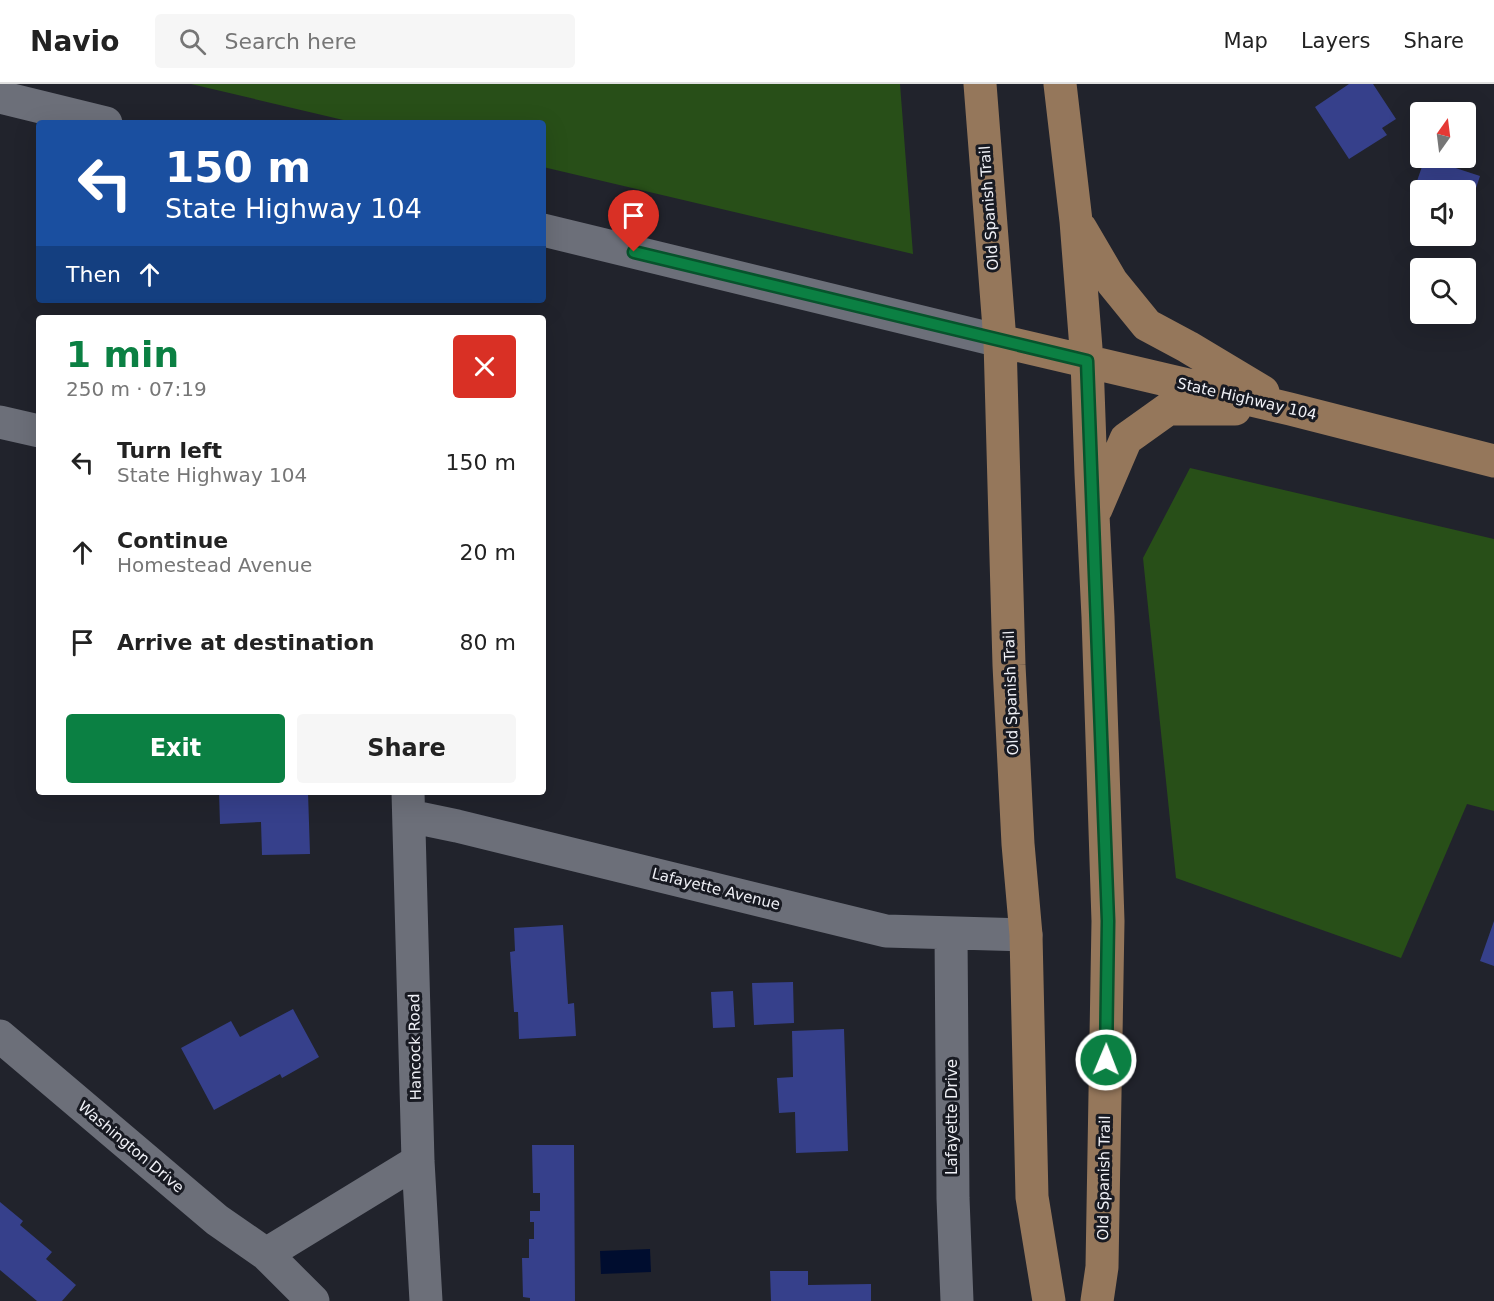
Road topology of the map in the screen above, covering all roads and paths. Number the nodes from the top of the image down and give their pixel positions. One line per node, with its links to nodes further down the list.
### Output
1 (980, 84): 7 (main road, Old Spanish Trail)
2 (1060, 84): 5 (main road, Old Spanish Trail)
3 (0, 97): 4 (street)
4 (94, 120)
5 (1076, 221): 8 (main road, Old Spanish Trail); 9 (main road)
6 (546, 231): 7 (street)
7 (1000, 341): 8 (main road, State Highway 104); 16 (main road, Old Spanish Trail)
8 (1087, 361): 9 (main road, State Highway 104); 13 (main road, Old Spanish Trail)
9 (1290, 409): 12 (main road, State Highway 104); 13 (main road)
10 (0, 422): 11 (street)
11 (36, 430)
12 (1494, 461)
13 (1093, 516): 24 (main road, Old Spanish Trail)
14 (409, 804): 15 (street, Lafayette Avenue); 18 (street, Hancock Road)
15 (951, 933): 16 (street, Lafayette Avenue); 22 (street, Lafayette Drive)
16 (1026, 935): 23 (main road, Old Spanish Trail)
17 (0, 1035): 19 (street, Washington Drive)
18 (418, 1161): 19 (street); 21 (street, Hancock Road)
19 (266, 1254): 20 (street, Washington Drive)
20 (313, 1301)
21 (426, 1301)
22 (957, 1301)
23 (1049, 1301)
24 (1097, 1301)

